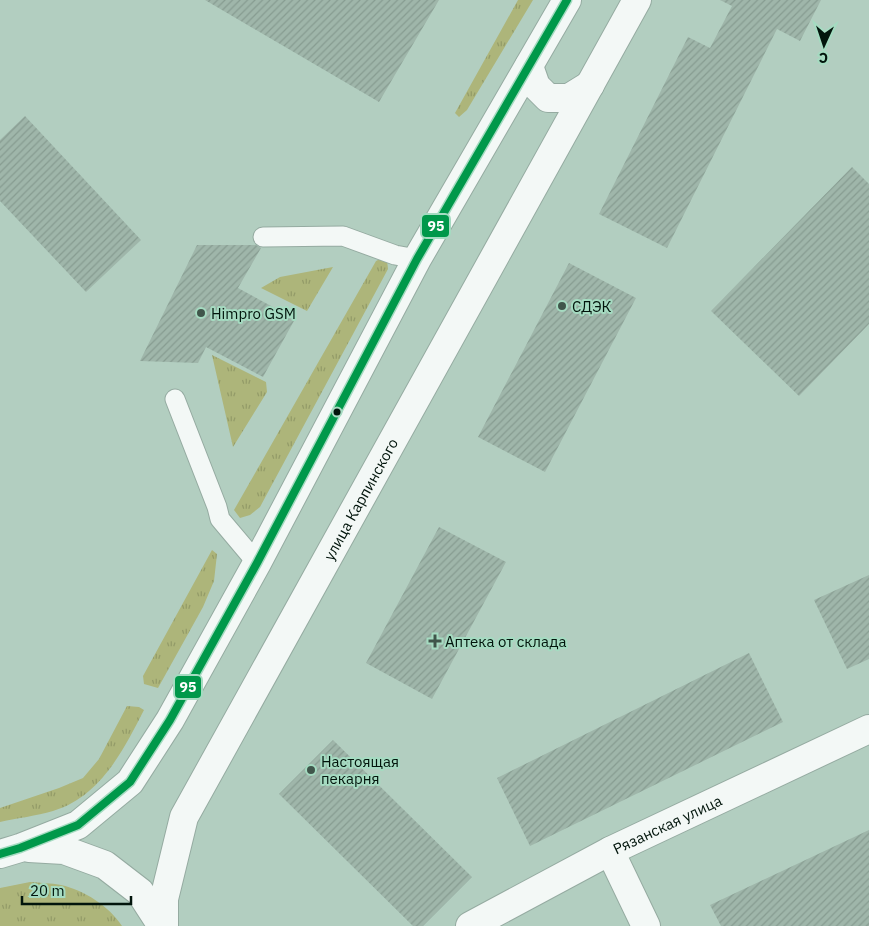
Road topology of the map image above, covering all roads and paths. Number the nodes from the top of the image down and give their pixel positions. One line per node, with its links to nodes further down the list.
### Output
1 (567, 0): 3 (main road, улица Карпинского)
2 (637, 0): 4 (main road, улица Карпинского)
3 (529, 66): 4 (main road, улица Карпинского); 6 (main road, улица Карпинского)
4 (590, 85): 12 (main road, улица Карпинского)
5 (263, 237): 6 (lane)
6 (417, 259): 8 (main road, улица Карпинского)
7 (175, 399): 8 (lane)
8 (257, 563): 10 (main road, улица Карпинского)
9 (869, 729): 11 (main road, Рязанская улица)
10 (10, 851): 12 (main road, улица Карпинского)
11 (610, 851): 13 (main road, Рязанская улица); 14 (main road)
12 (163, 926)
13 (470, 926)
14 (646, 926)

